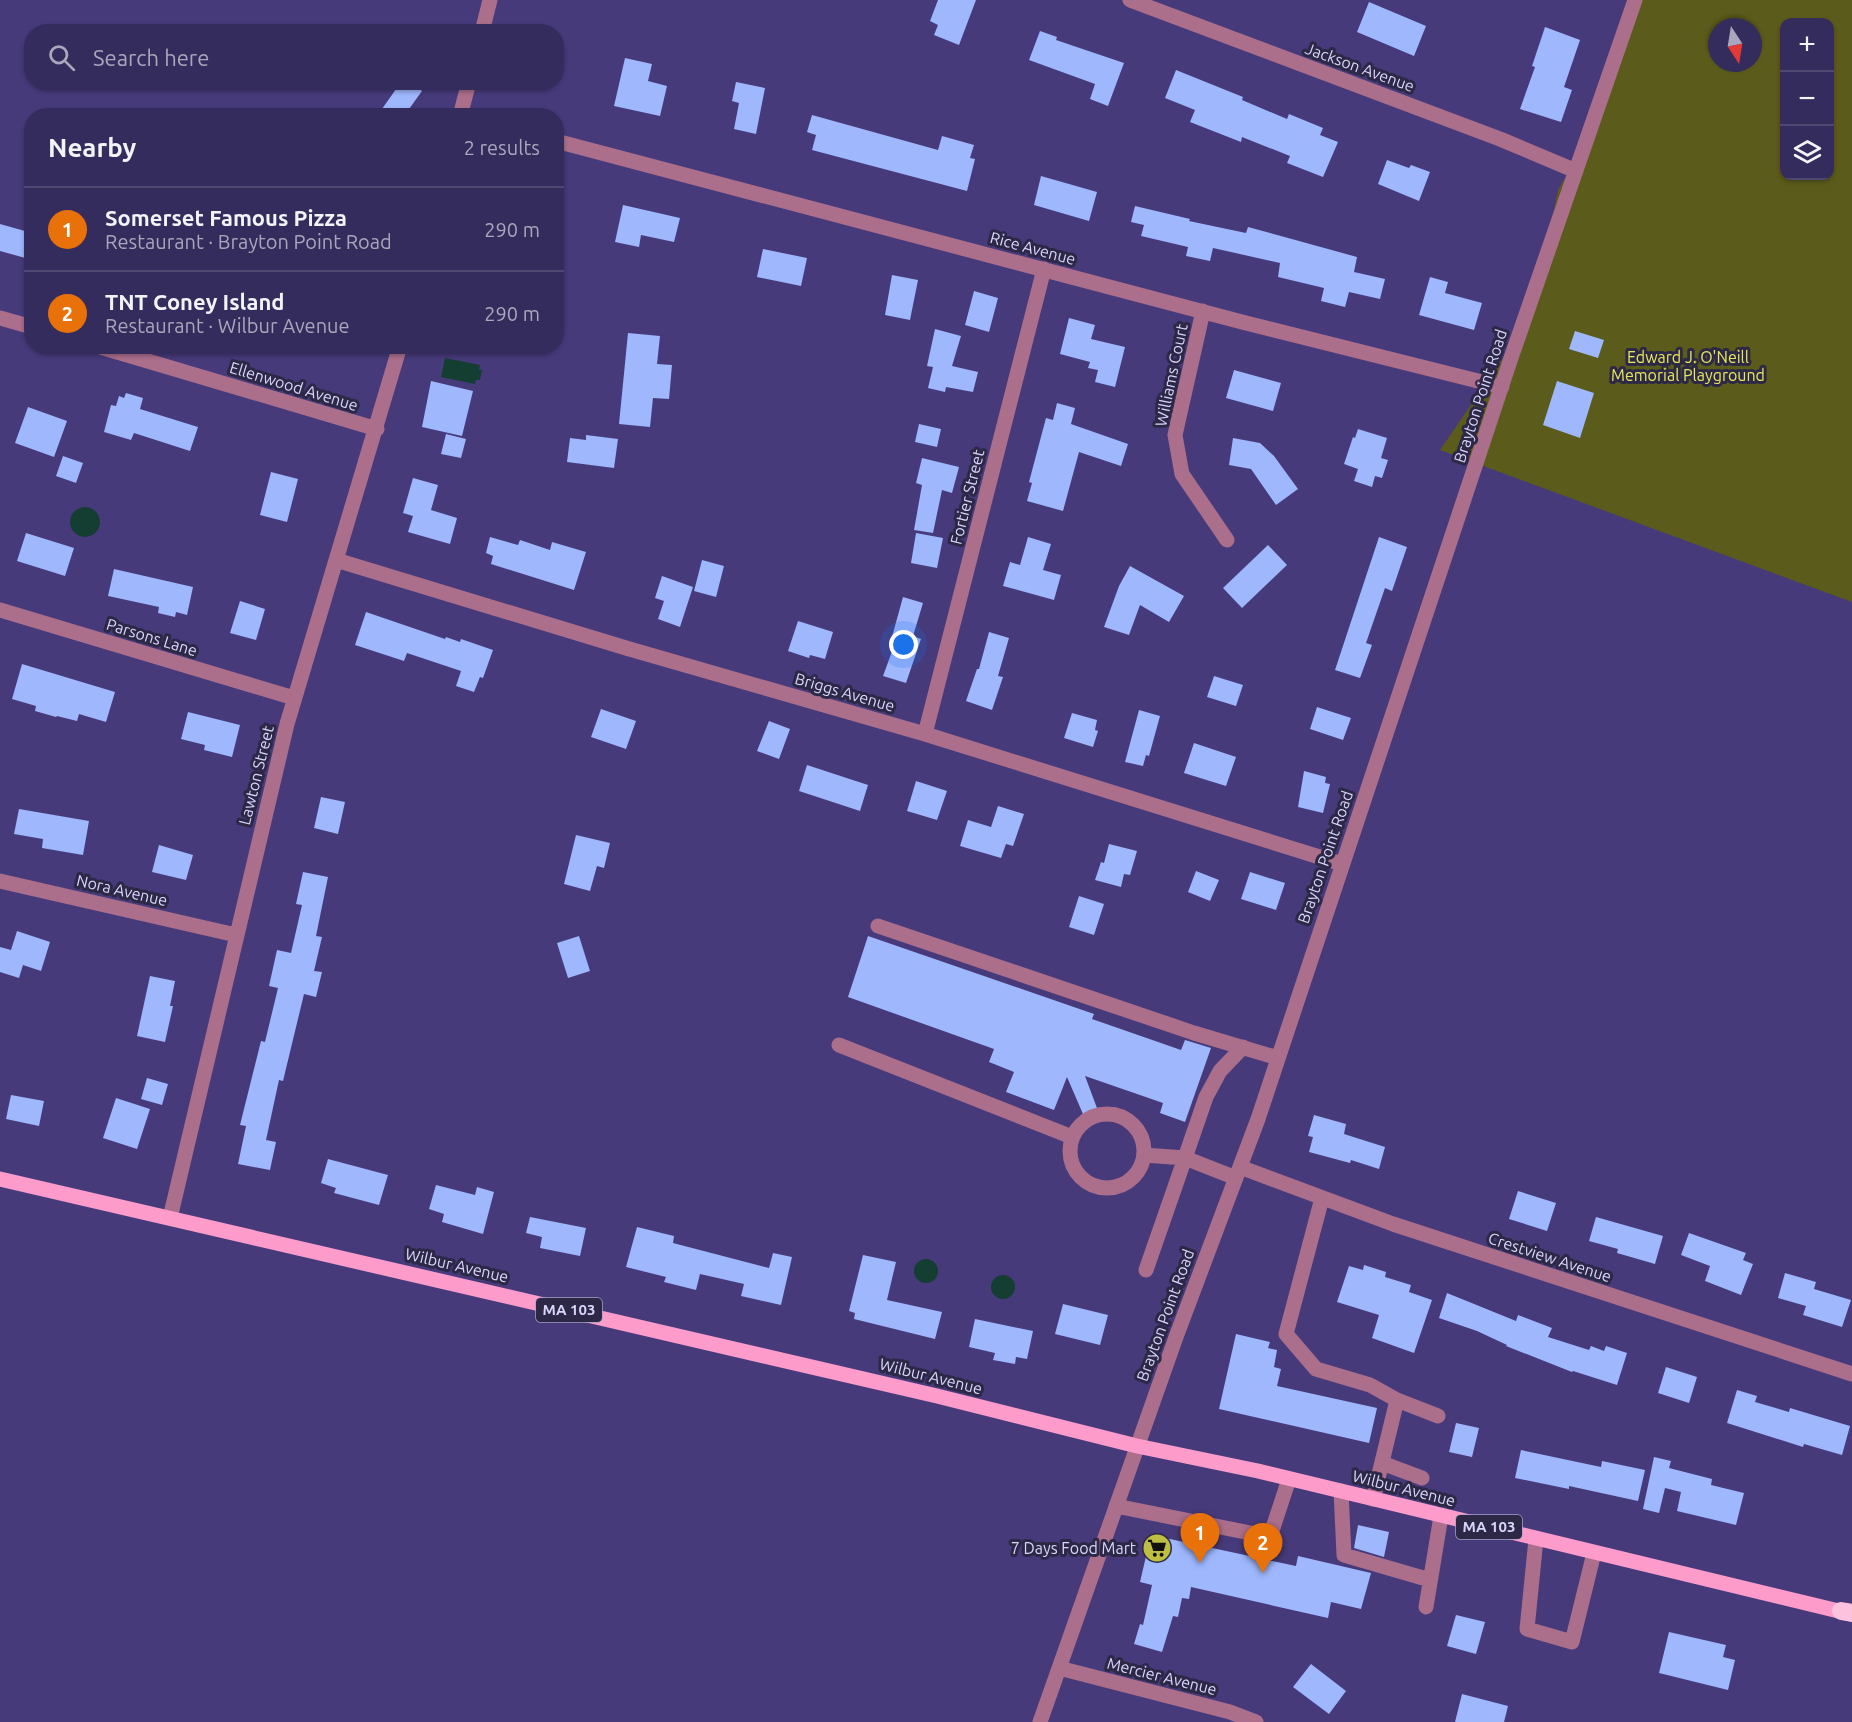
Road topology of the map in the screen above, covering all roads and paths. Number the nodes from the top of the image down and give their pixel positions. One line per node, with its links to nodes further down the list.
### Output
1 (490, 0): 4 (street)
2 (1130, 0): 8 (street, Jackson Avenue)
3 (1635, 0): 8 (street, Brayton Point Road)
4 (484, 24)
5 (467, 90): 6 (street)
6 (462, 108)
7 (564, 143): 9 (street, Rice Avenue)
8 (1576, 171): 15 (street, Brayton Point Road)
9 (1044, 270): 10 (street, Rice Avenue); 21 (street, Fortier Street)
10 (1203, 311): 15 (street, Rice Avenue); 17 (street, Williams Court)
11 (0, 318): 12 (street)
12 (24, 325)
13 (124, 354): 16 (street, Ellenwood Avenue)
14 (398, 354): 16 (street, Lawton Street)
15 (1502, 387): 22 (street, Brayton Point Road)
16 (376, 429): 18 (street, Lawton Street)
17 (1227, 540)
18 (336, 560): 20 (street, Lawton Street); 21 (street, Briggs Avenue)
19 (0, 610): 20 (street, Parsons Lane)
20 (294, 698): 25 (street, Lawton Street)
21 (924, 734): 22 (street, Briggs Avenue)
22 (1342, 864): 28 (street, Brayton Point Road)
23 (0, 881): 25 (street, Nora Avenue)
24 (878, 926): 27 (street)
25 (236, 935): 35 (street, Lawton Street)
26 (839, 1045): 29 (street)
27 (1243, 1047): 28 (street); 31 (street)
28 (1278, 1058): 32 (street, Brayton Point Road)
29 (1072, 1137): 30 (street); 30 (street)
30 (1144, 1155): 31 (street, Crestview Avenue)
31 (1185, 1158): 32 (street, Crestview Avenue); 36 (street)
32 (1238, 1172): 34 (street, Crestview Avenue); 40 (street, Brayton Point Road)
33 (0, 1179): 35 (main road, Wilbur Avenue / MA 103)
34 (1322, 1198): 37 (street, Crestview Avenue); 38 (street)
35 (170, 1218): 40 (main road, Wilbur Avenue / MA 103)
36 (1146, 1270)
37 (1852, 1374)
38 (1397, 1400): 39 (street); 41 (street)
39 (1438, 1416)
40 (1137, 1446): 43 (main road, Wilbur Avenue / MA 103); 46 (street, Brayton Point Road)
41 (1382, 1463): 42 (street); 45 (street)
42 (1422, 1478)
43 (1289, 1479): 44 (main road, Wilbur Avenue / MA 103); 46 (street)
44 (1341, 1491): 45 (main road, Wilbur Avenue / MA 103); 50 (street)
45 (1373, 1499): 47 (main road, Wilbur Avenue / MA 103)
46 (1116, 1506): 53 (street, Brayton Point Road)
47 (1441, 1515): 48 (main road, Wilbur Avenue / MA 103); 50 (street)
48 (1536, 1539): 49 (main road, Wilbur Avenue / MA 103); 49 (street)
49 (1594, 1553): 52 (main road, Wilbur Avenue / MA 103)
50 (1430, 1580): 51 (street)
51 (1426, 1607)
52 (1848, 1613)
53 (1059, 1668): 54 (street, Brayton Point Road); 55 (street, Mercier Avenue)
54 (1040, 1722)
55 (1256, 1722)

